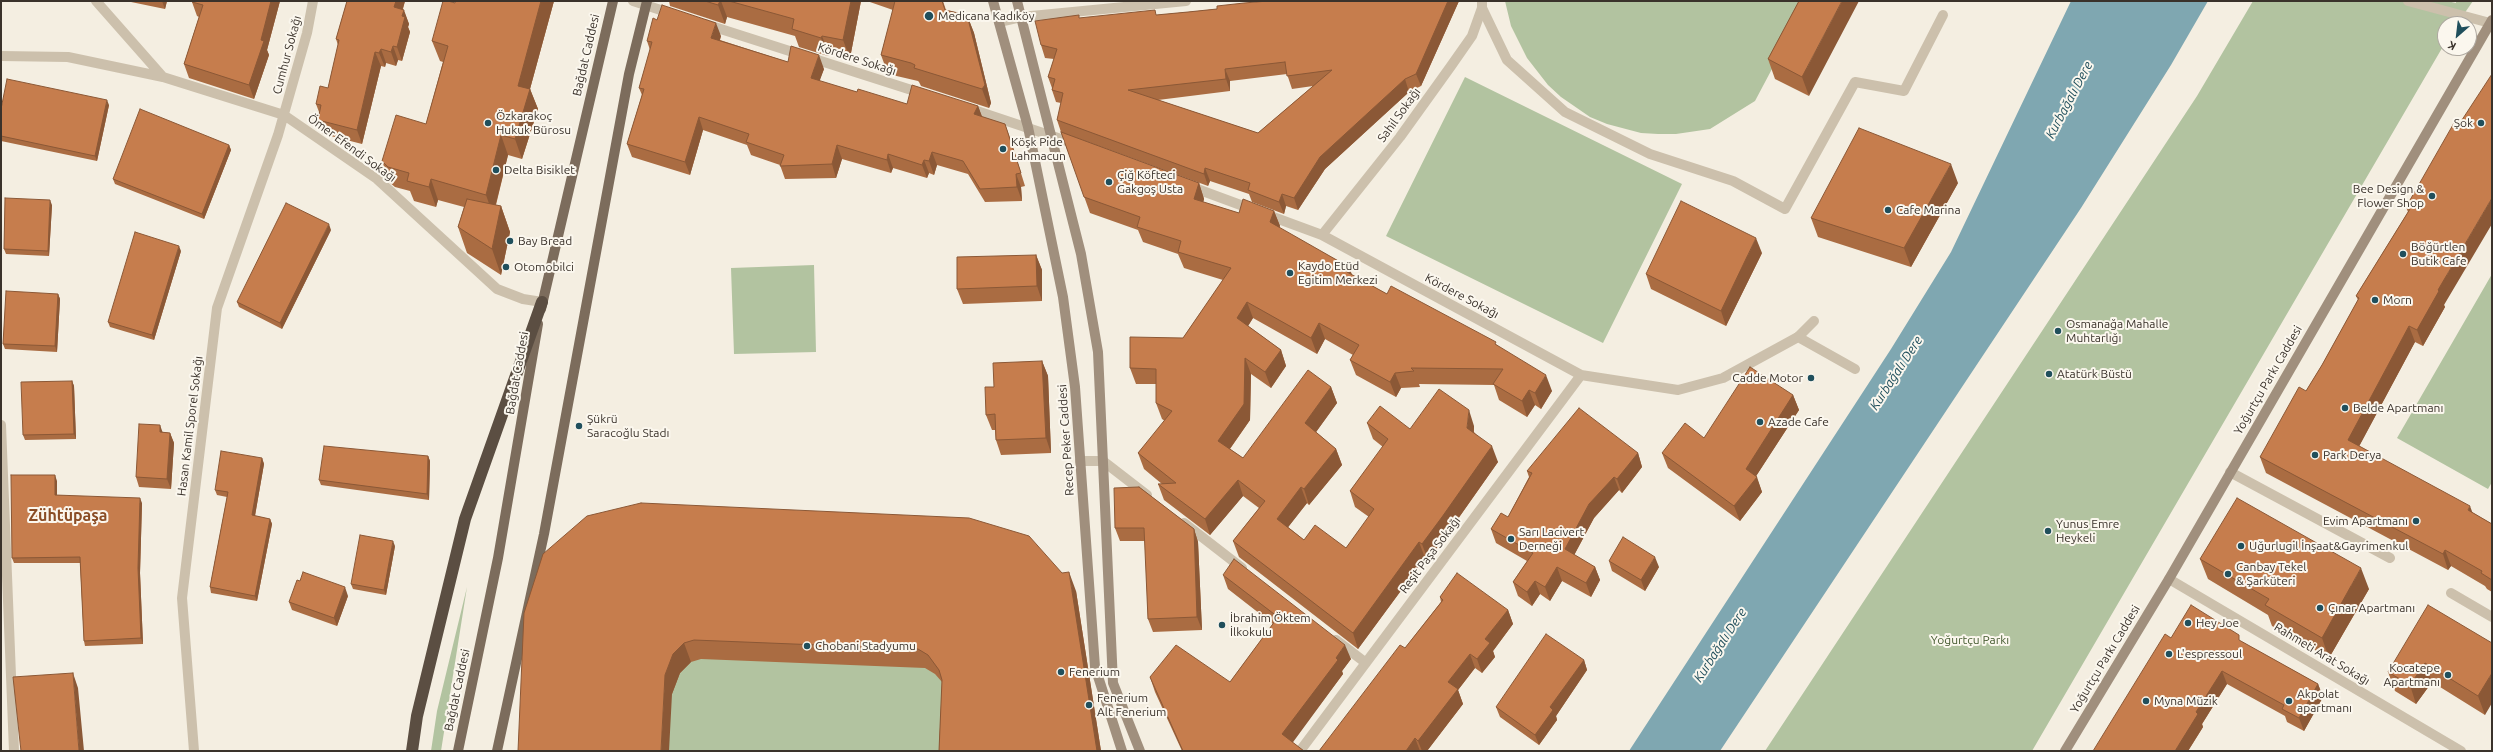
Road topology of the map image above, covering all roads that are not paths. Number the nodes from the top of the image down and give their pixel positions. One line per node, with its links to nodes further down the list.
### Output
1 (96, 1): 16 (street)
2 (314, 1): 19 (street, Cumhur Sokağı)
3 (613, 1): 25 (main road, Bağdat Caddesi)
4 (633, 1): 9 (street, Kördere Sokağı)
5 (993, 1): 13 (main road, Recep Peker Caddesi)
6 (1017, 1): 12 (main road)
7 (1186, 1): 12 (street)
8 (2408, 1): 14 (street)
9 (646, 3): 17 (street, Kördere Sokağı); 47 (main road)
10 (1482, 4): 11 (street); 24 (street, Sahil Sokağı)
11 (1942, 16)
12 (1021, 17): 13 (street); 21 (main road)
13 (999, 22): 20 (main road, Recep Peker Caddesi)
14 (2491, 22): 33 (main road, Yoğurtçu Parkı Caddesi)
15 (1, 56): 16 (street, Ömer Efendi Sokağı)
16 (163, 77): 19 (street, Ömer Efendi Sokağı)
17 (935, 97)
18 (957, 104): 20 (street)
19 (284, 115): 25 (street, Ömer Efendi Sokağı); 44 (street, Hasan Kamil Sporel Sokağı)
20 (1028, 127): 21 (street); 31 (main road, Recep Peker Caddesi)
21 (1053, 136): 22 (street); 32 (main road)
22 (1090, 149)
23 (1180, 182): 24 (street, Kördere Sokağı)
24 (1322, 235): 29 (street, Kördere Sokağı)
25 (542, 302): 45 (highway); 46 (main road, Bağdat Caddesi)
26 (1814, 321): 27 (street, Kördere Sokağı)
27 (1798, 337): 28 (street); 29 (street, Kördere Sokağı)
28 (1855, 369)
29 (1581, 375): 42 (street, Reşit Paşa Sokağı)
30 (1, 425): 43 (street)
31 (1080, 461): 32 (street); 48 (main road, Recep Peker Caddesi)
32 (1103, 461): 34 (street); 49 (main road)
33 (2230, 472): 36 (street); 38 (main road, Yoğurtçu Parkı Caddesi)
34 (1155, 501)
35 (1174, 515): 37 (street)
36 (2390, 558)
37 (1248, 572)
38 (2169, 579): 51 (main road, Yoğurtçu Parkı Caddesi); 52 (street, Rahmeti Arat Sokağı)
39 (2451, 593): 40 (street)
40 (2492, 617)
41 (1329, 634): 42 (street)
42 (1366, 663): 50 (street, Reşit Paşa Sokağı)
43 (14, 751)
44 (194, 751)
45 (412, 751)
46 (458, 751)
47 (497, 751)
48 (1122, 751)
49 (1140, 751)
50 (1300, 751)
51 (2065, 751)
52 (2461, 751)

